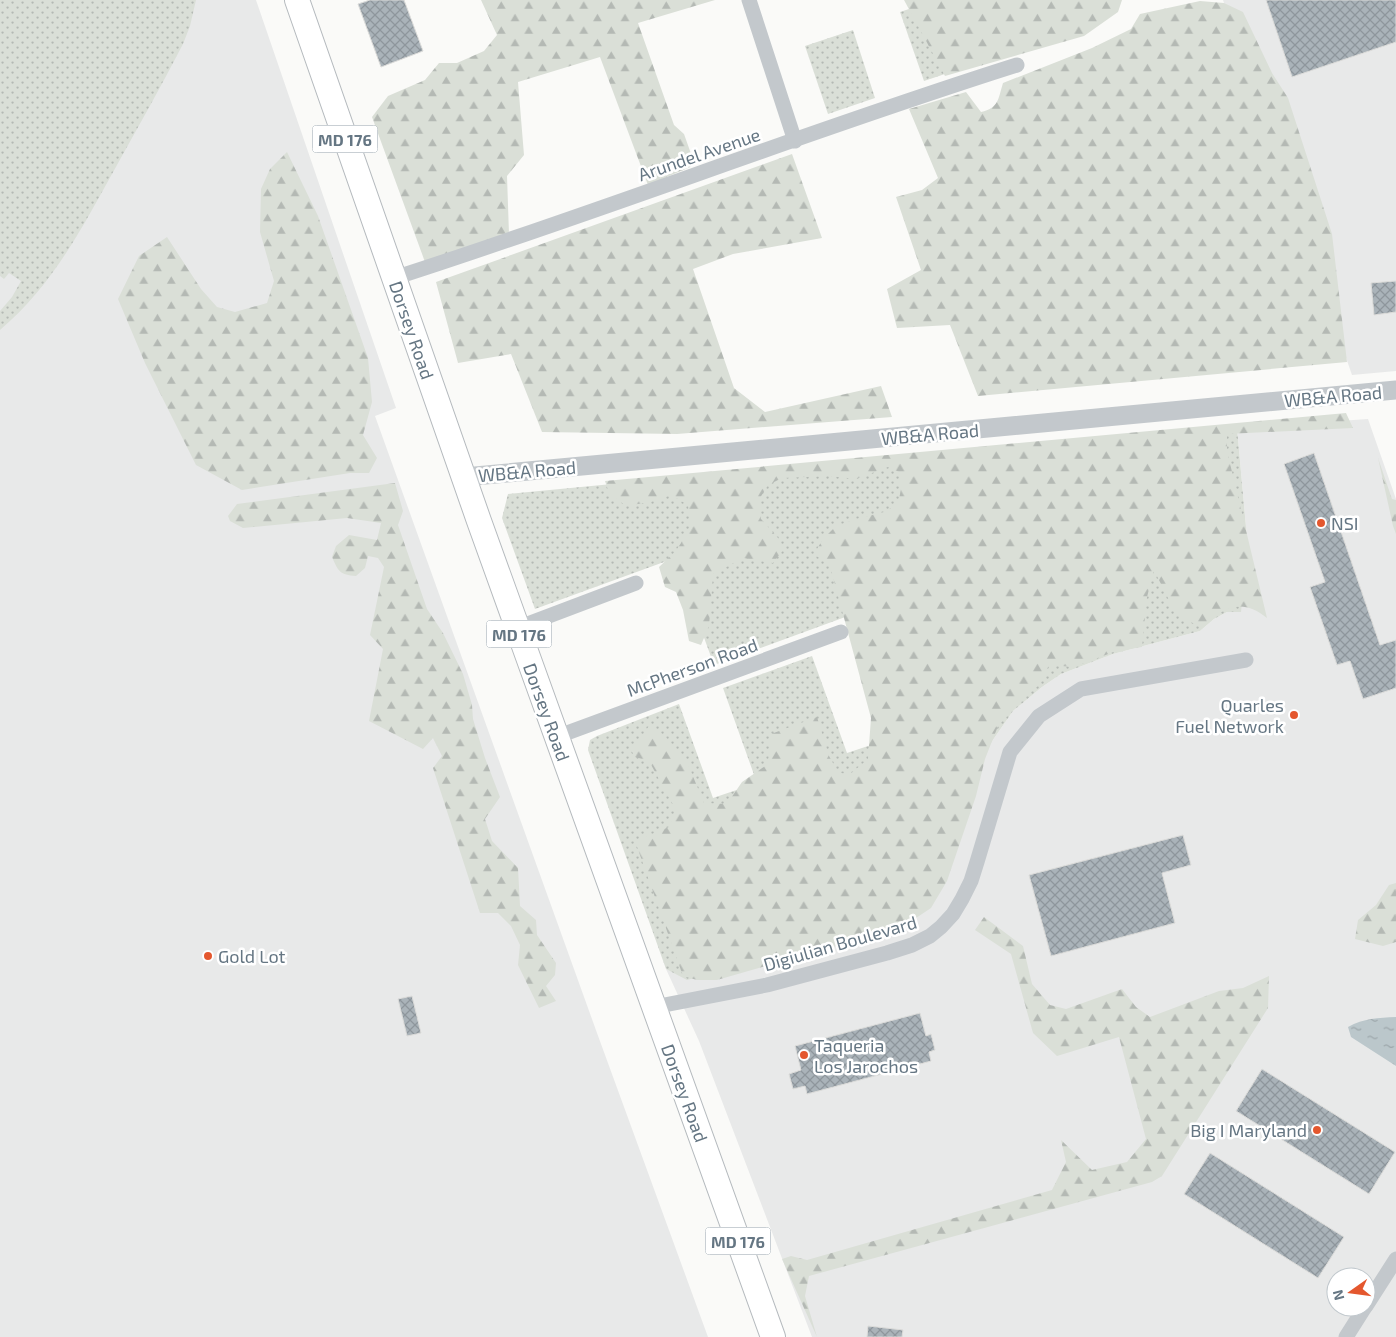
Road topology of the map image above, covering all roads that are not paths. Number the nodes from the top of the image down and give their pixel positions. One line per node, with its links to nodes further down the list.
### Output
1 (297, 0): 5 (main road, Dorsey Road / MD 176)
2 (749, 0): 4 (street)
3 (1017, 65): 4 (street, Arundel Avenue)
4 (795, 140): 5 (street, Arundel Avenue)
5 (394, 278): 7 (main road, Dorsey Road / MD 176)
6 (1396, 390): 7 (street, WB&A Road)
7 (464, 477): 9 (main road, Dorsey Road / MD 176)
8 (636, 583): 9 (street)
9 (517, 628): 12 (main road, Dorsey Road / MD 176)
10 (841, 632): 12 (street, McPherson Road)
11 (1246, 660): 13 (street, Digiulian Boulevard)
12 (556, 737): 13 (main road, Dorsey Road / MD 176)
13 (654, 1007): 17 (main road, Dorsey Road / MD 176)
14 (1396, 1259): 15 (street)
15 (1376, 1290)
16 (1359, 1317): 18 (street)
17 (773, 1337)
18 (1346, 1337)

